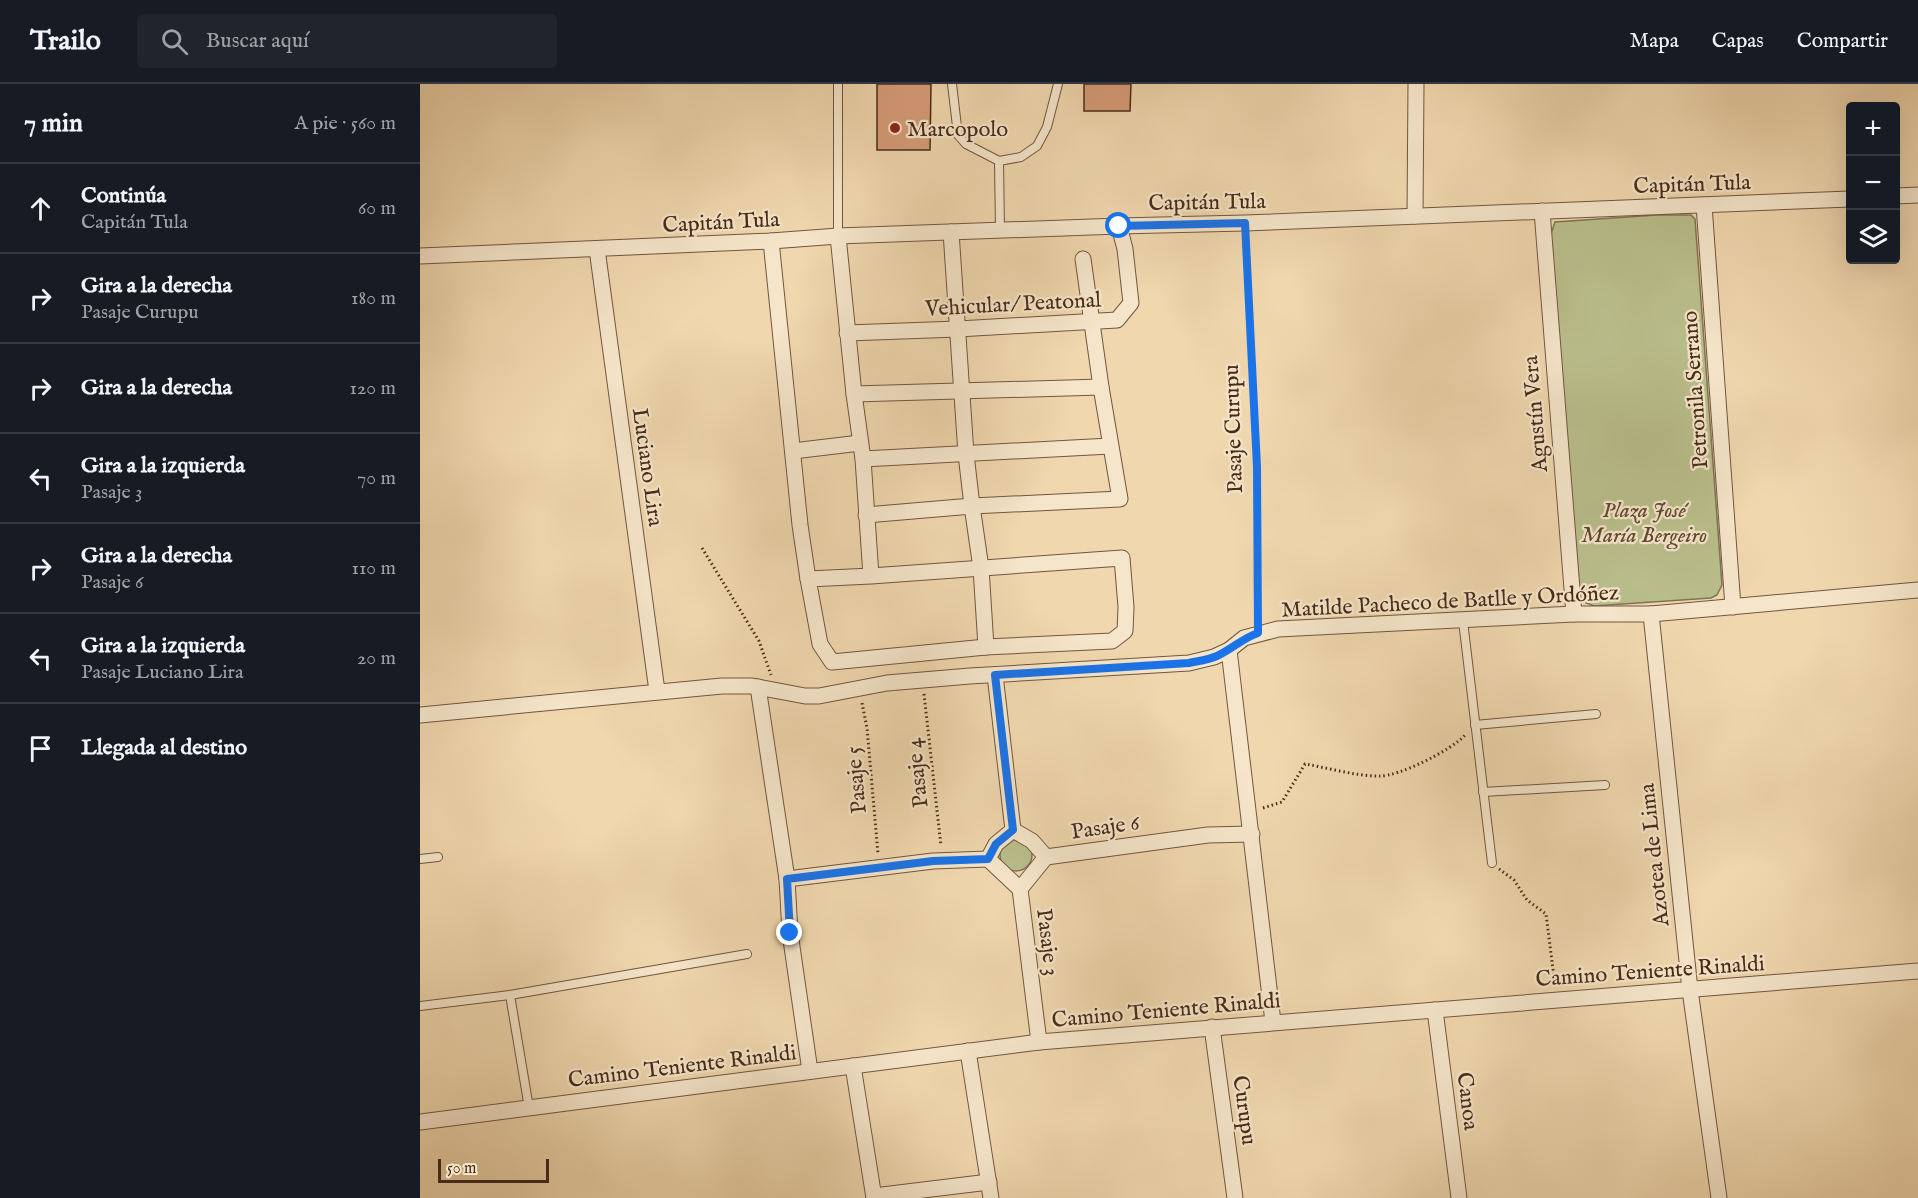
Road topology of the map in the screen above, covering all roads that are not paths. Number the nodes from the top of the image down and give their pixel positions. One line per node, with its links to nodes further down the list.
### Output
1 (838, 84): 15 (lane)
2 (952, 84): 5 (lane)
3 (1058, 84): 5 (lane)
4 (1416, 84): 11 (street)
5 (999, 160): 13 (lane)
6 (1918, 195): 7 (street)
7 (1900, 196)
8 (1846, 199): 9 (street, Capitán Tula)
9 (1704, 205): 10 (street, Capitán Tula); 37 (street, Petronila Serrano)
10 (1542, 211): 11 (street, Capitán Tula); 38 (street, Agustín Vera)
11 (1415, 216): 12 (street, Capitán Tula)
12 (1119, 226): 13 (street, Capitán Tula); 20 (street, Vehicular/ Peatonal)
13 (1000, 230): 14 (street, Capitán Tula)
14 (951, 232): 15 (street, Capitán Tula); 21 (street)
15 (838, 236): 16 (street, Capitán Tula); 22 (street)
16 (771, 241): 17 (street, Capitán Tula); 28 (street)
17 (597, 249): 18 (street, Capitán Tula); 45 (street, Luciano Lira)
18 (420, 256)
19 (1083, 259): 20 (street)
20 (1093, 321): 21 (street, Vehicular/ Peatonal); 23 (street)
21 (958, 329): 22 (street, Vehicular/ Peatonal); 24 (street)
22 (847, 333): 25 (street)
23 (1101, 387): 24 (street); 27 (street)
24 (962, 391): 25 (street); 29 (street)
25 (854, 394): 26 (street)
26 (860, 443): 28 (street); 30 (street)
27 (1110, 446): 29 (street); 31 (street)
28 (793, 451): 35 (street)
29 (966, 454): 30 (street); 31 (street)
30 (863, 459): 32 (street)
31 (972, 506): 32 (street); 33 (street)
32 (866, 515): 34 (street)
33 (981, 568): 34 (street); 41 (street); 41 (street)
34 (871, 576): 35 (street)
35 (808, 579): 41 (street)
36 (1918, 590): 37 (street, Matilde Pacheco de Batlle y Ordóñez)
37 (1733, 608): 39 (street, Matilde Pacheco de Batlle y Ordóñez)
38 (1574, 614): 39 (street, Matilde Pacheco de Batlle y Ordóñez); 40 (street, Matilde Pacheco de Batlle y Ordóñez)
39 (1652, 614): 62 (street, Azotea de Lima)
40 (1463, 621): 42 (street, Matilde Pacheco de Batlle y Ordóñez); 48 (lane)
41 (986, 647)
42 (1229, 650): 43 (street, Matilde Pacheco de Batlle y Ordóñez); 52 (street)
43 (995, 675): 44 (street, Matilde Pacheco de Batlle y Ordóñez); 51 (street)
44 (758, 687): 45 (street, Matilde Pacheco de Batlle y Ordóñez); 58 (street)
45 (657, 691): 47 (street, Matilde Pacheco de Batlle y Ordóñez)
46 (1596, 714): 48 (lane)
47 (420, 716)
48 (1475, 725): 50 (lane)
49 (1605, 785): 50 (lane)
50 (1483, 792): 57 (lane)
51 (1013, 830): 54 (street, Pasaje 6); 56 (street)
52 (1252, 834): 54 (street, Pasaje 6); 66 (street)
53 (438, 857): 55 (lane)
54 (1046, 857): 59 (street, Pasaje 3)
55 (420, 859)
56 (988, 859): 58 (street); 59 (street)
57 (1492, 863)
58 (787, 879): 71 (street)
59 (1020, 889): 68 (street, Pasaje 3)
60 (747, 954): 63 (lane)
61 (1918, 971): 62 (street, Camino Teniente Rinaldi)
62 (1690, 990): 65 (street, Camino Teniente Rinaldi); 79 (street, Azotea de Lima)
63 (510, 995): 64 (lane); 72 (lane)
64 (420, 1006)
65 (1434, 1010): 66 (street, Camino Teniente Rinaldi); 78 (street, Canoa)
66 (1273, 1022): 67 (street, Camino Teniente Rinaldi)
67 (1212, 1027): 68 (street, Camino Teniente Rinaldi); 77 (street, Curupu)
68 (1039, 1042): 69 (street, Camino Teniente Rinaldi)
69 (968, 1051): 70 (street, Camino Teniente Rinaldi); 74 (street)
70 (853, 1066): 71 (street, Camino Teniente Rinaldi); 75 (street)
71 (810, 1071): 72 (street, Camino Teniente Rinaldi)
72 (529, 1108): 73 (street, Camino Teniente Rinaldi)
73 (420, 1122)
74 (989, 1182): 75 (street); 76 (street)
75 (874, 1197)
76 (991, 1198)
77 (1235, 1198)
78 (1459, 1198)
79 (1719, 1198)

